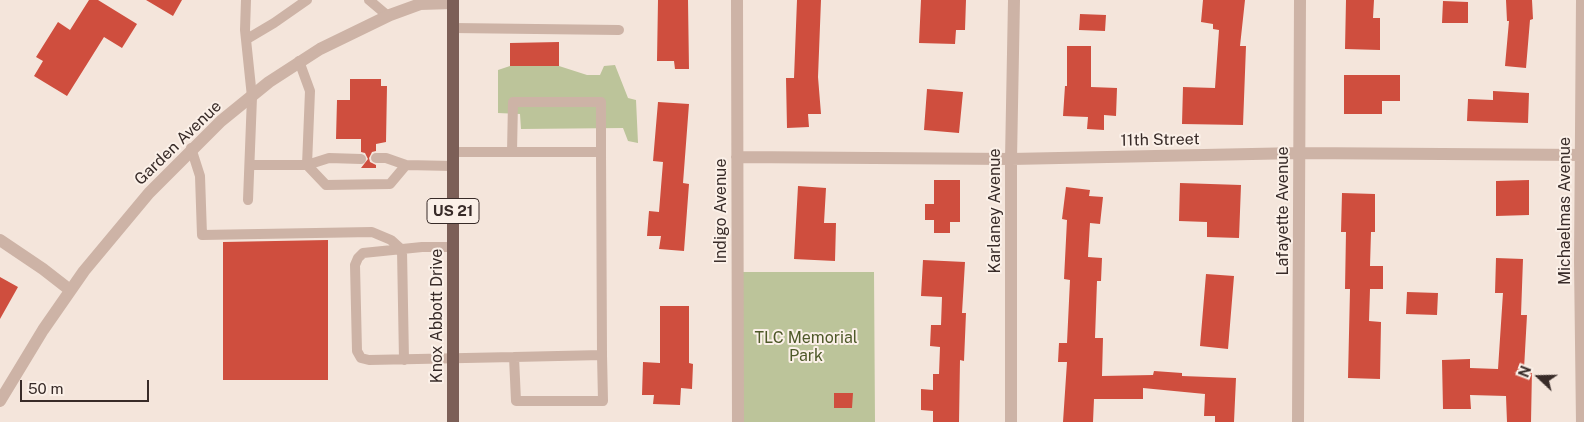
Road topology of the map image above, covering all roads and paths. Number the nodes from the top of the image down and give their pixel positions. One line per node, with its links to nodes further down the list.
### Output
1 (246, 0): 12 (lane)
2 (307, 0): 12 (lane)
3 (369, 0): 9 (lane)
4 (737, 0): 21 (street, Indigo Avenue)
5 (1014, 0): 24 (street, Karlaney Avenue)
6 (1300, 0): 19 (street, Lafayette Avenue)
7 (1582, 0): 20 (street, Michaelmas Avenue)
8 (453, 1): 9 (street, Garden Avenue); 10 (main road, Knox Abbott Drive / US 21)
9 (388, 16): 13 (street, Garden Avenue)
10 (453, 28): 11 (lane); 16 (main road, Knox Abbott Drive / US 21)
11 (619, 30)
12 (246, 39): 14 (lane)
13 (299, 61): 14 (street, Garden Avenue); 26 (lane)
14 (252, 97): 15 (street, Garden Avenue); 25 (lane)
15 (191, 148): 32 (lane); 33 (street, Garden Avenue)
16 (453, 152): 17 (lane); 28 (main road, Knox Abbott Drive / US 21)
17 (512, 152): 18 (lane); 18 (lane)
18 (601, 152): 34 (lane)
19 (1300, 153): 20 (street, 11th Street); 24 (street, 11th Street); 42 (street, Lafayette Avenue)
20 (1583, 155): 43 (street, Michaelmas Avenue)
21 (737, 157): 24 (street, 11th Street); 40 (street, Indigo Avenue)
22 (376, 158): 27 (lane)
23 (361, 159): 26 (lane)
24 (1011, 159): 41 (street, Karlaney Avenue)
25 (250, 165): 26 (lane); 29 (lane)
26 (307, 165): 27 (lane)
27 (406, 165): 28 (lane)
28 (453, 166): 31 (main road, Knox Abbott Drive / US 21)
29 (248, 200)
30 (0, 240): 33 (street)
31 (453, 247): 32 (lane); 37 (main road, Knox Abbott Drive / US 21)
32 (402, 250): 36 (lane); 36 (lane)
33 (70, 290): 38 (street, Garden Avenue)
34 (602, 355): 35 (lane); 35 (lane)
35 (514, 357): 37 (lane)
36 (404, 360): 37 (lane)
37 (453, 360): 39 (main road, Knox Abbott Drive / US 21)
38 (0, 401)
39 (453, 422)
40 (738, 422)
41 (1011, 422)
42 (1298, 422)
43 (1582, 422)

